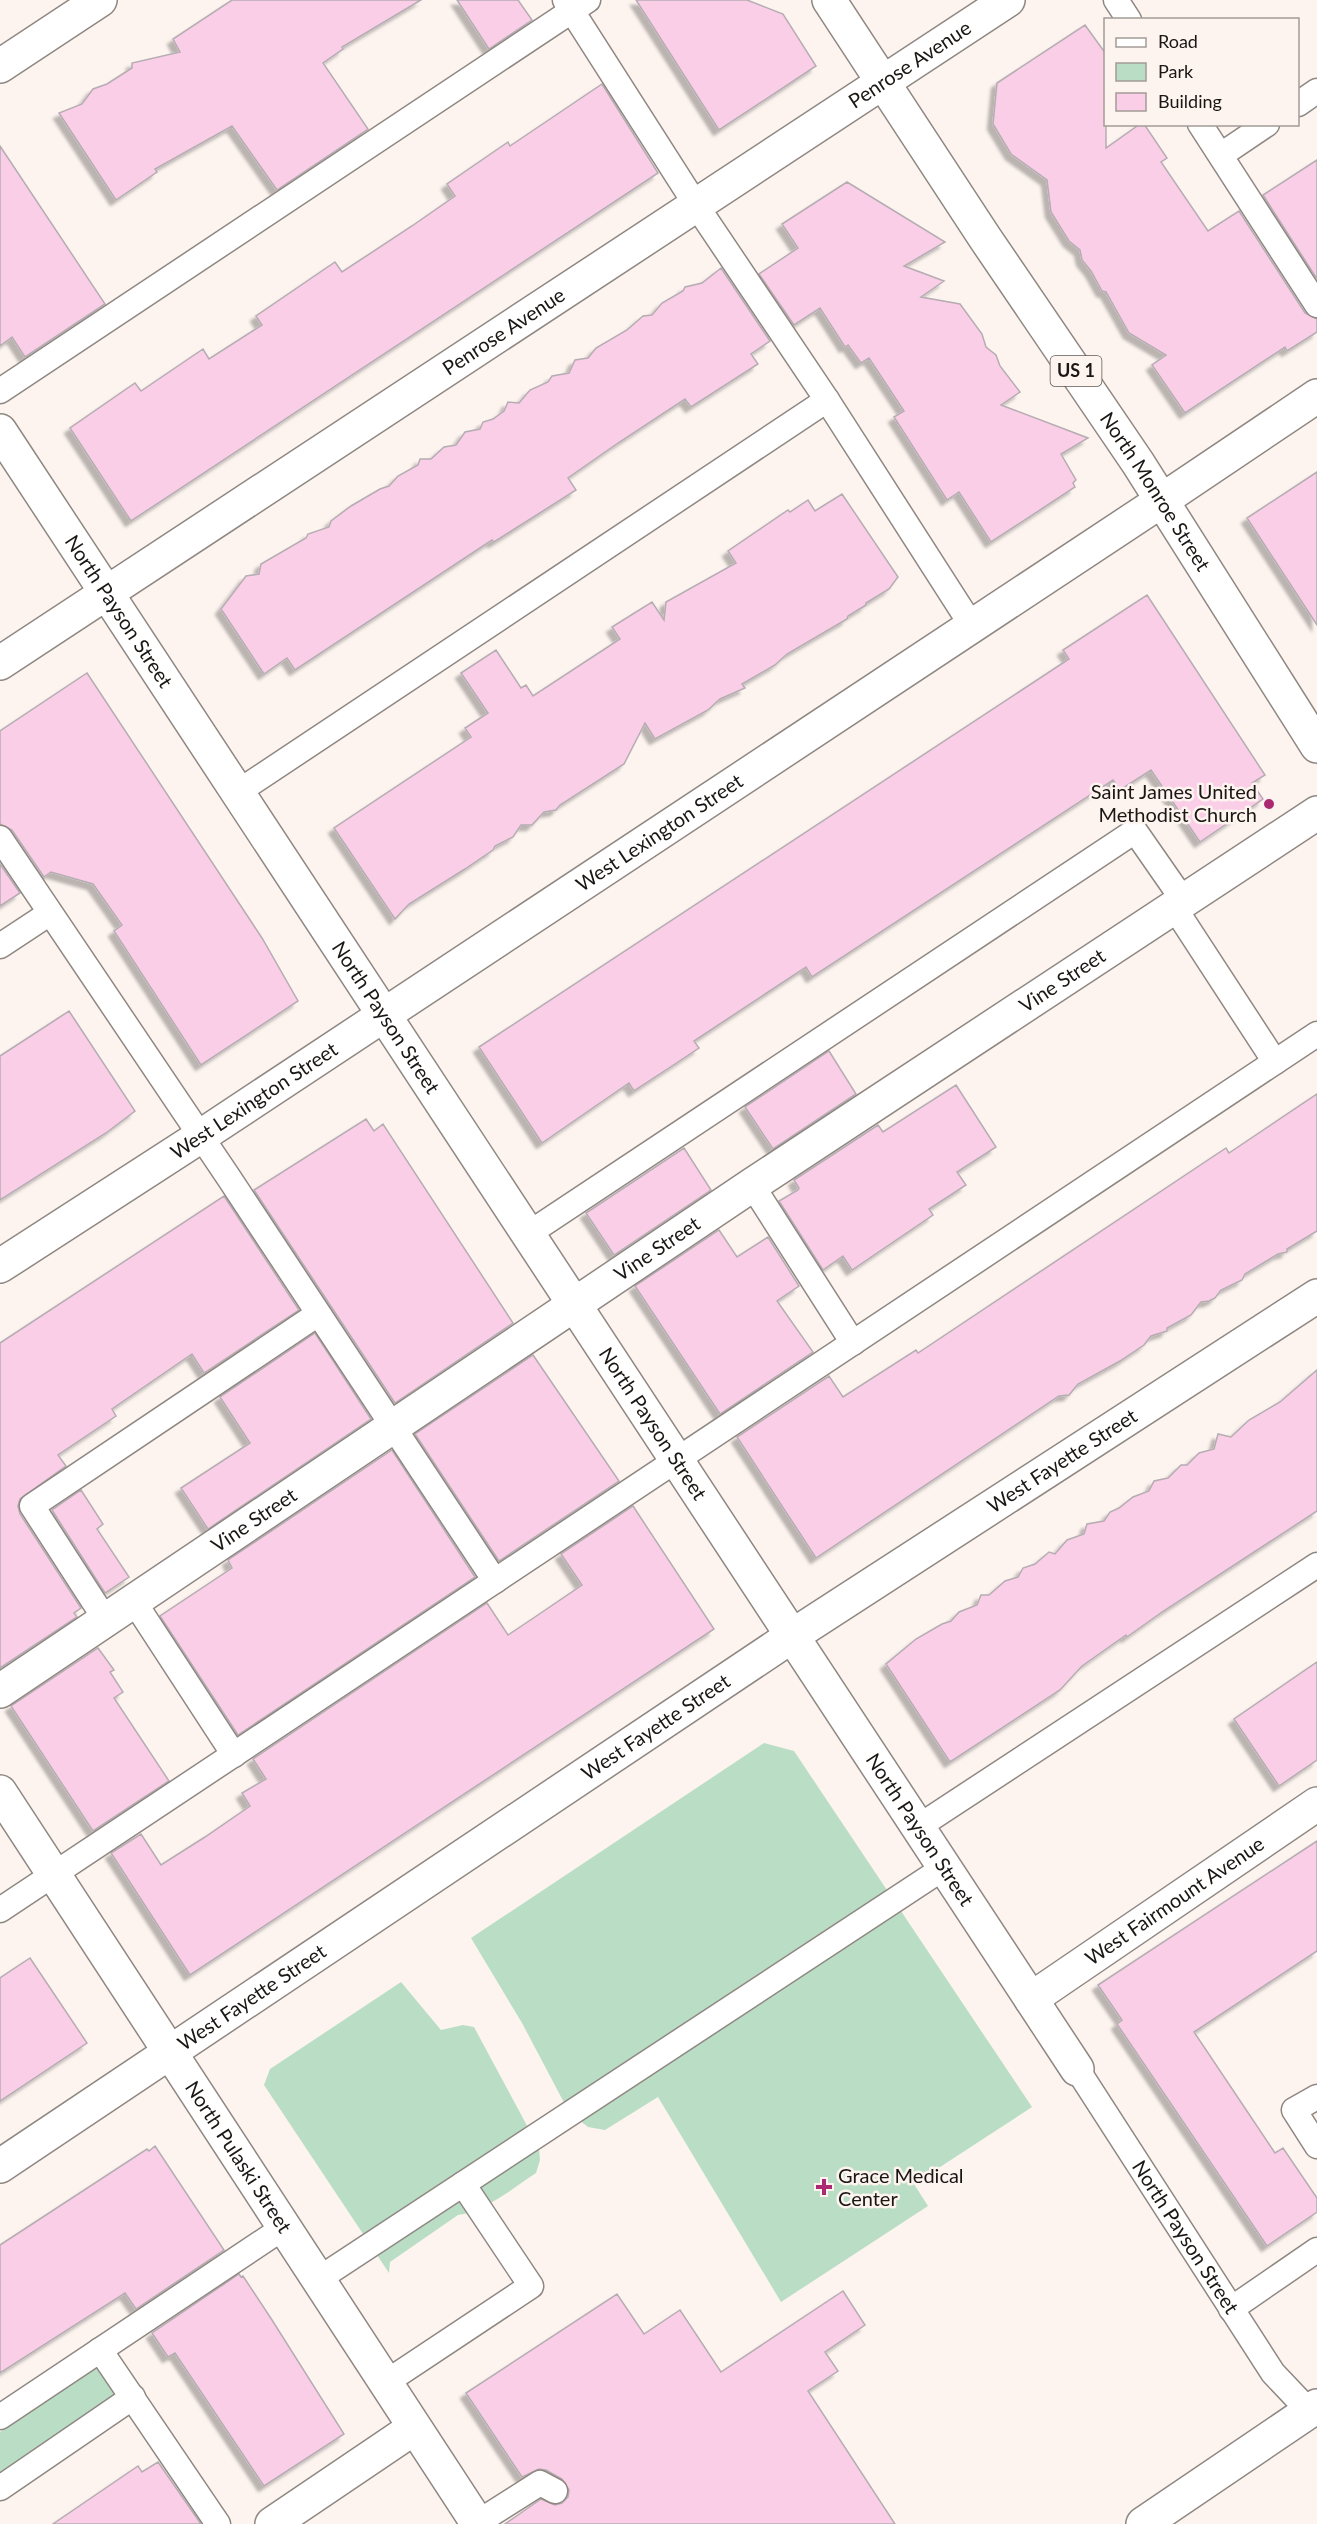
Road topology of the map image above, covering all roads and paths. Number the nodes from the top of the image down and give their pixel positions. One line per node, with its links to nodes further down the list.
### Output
1 (100, 0): 7 (street)
2 (829, 0): 8 (street, North Monroe Street / US 1)
3 (1008, 0): 8 (street, Penrose Avenue)
4 (1116, 0): 6 (lane)
5 (575, 4): 14 (lane); 16 (lane)
6 (1128, 18)
7 (4, 56)
8 (883, 82): 14 (street, Penrose Avenue); 20 (street, North Monroe Street / US 1)
9 (1317, 91): 10 (lane)
10 (1299, 103)
11 (1201, 126): 13 (lane)
12 (1264, 126): 13 (lane)
13 (1221, 155): 15 (lane)
14 (696, 205): 18 (lane); 21 (street, Penrose Avenue)
15 (1317, 304)
16 (0, 392)
17 (1317, 396): 20 (street, West Lexington Street)
18 (827, 400): 22 (lane); 25 (lane)
19 (0, 431): 21 (street, North Payson Street)
20 (1161, 501): 22 (street, West Lexington Street); 24 (street, North Monroe Street / US 1)
21 (107, 593): 23 (street, Penrose Avenue); 25 (street, North Payson Street)
22 (972, 626): 31 (street, West Lexington Street)
23 (0, 663)
24 (1317, 746)
25 (238, 792): 31 (street, North Payson Street)
26 (1317, 813): 28 (street, Vine Street)
27 (0, 838): 29 (lane)
28 (1178, 904): 33 (lane); 35 (street, Vine Street); 36 (lane)
29 (50, 913): 30 (lane); 34 (lane)
30 (0, 946)
31 (384, 1015): 34 (street, West Lexington Street); 36 (street, North Payson Street)
32 (1317, 1034): 33 (lane)
33 (1275, 1062): 41 (lane)
34 (201, 1136): 37 (street, West Lexington Street); 40 (lane)
35 (752, 1185): 39 (street, Vine Street); 41 (lane)
36 (528, 1234): 39 (street, North Payson Street)
37 (0, 1266)
38 (1317, 1296): 48 (street, West Fayette Street)
39 (574, 1304): 42 (street, Vine Street); 43 (street, North Payson Street)
40 (318, 1314): 42 (lane); 47 (lane)
41 (853, 1343): 43 (lane)
42 (392, 1426): 45 (lane); 46 (street, Vine Street)
43 (677, 1460): 45 (lane); 48 (street, North Payson Street)
44 (1317, 1565): 53 (lane)
45 (495, 1581): 50 (lane)
46 (133, 1600): 47 (street, Vine Street); 50 (lane)
47 (105, 1619): 49 (street, Vine Street)
48 (792, 1636): 53 (street, North Payson Street); 58 (street, West Fayette Street)
49 (0, 1691)
50 (234, 1755): 55 (lane)
51 (0, 1792): 55 (street, North Pulaski Street)
52 (1317, 1803): 57 (street, West Fairmount Avenue)
53 (918, 1827): 54 (street, North Payson Street)
54 (945, 1867): 57 (street, North Payson Street); 63 (lane)
55 (55, 1874): 56 (lane); 58 (street, North Pulaski Street)
56 (0, 1910)
57 (1031, 1999): 59 (street, North Payson Street)
58 (171, 2051): 62 (street, West Fayette Street); 64 (street, North Pulaski Street)
59 (1077, 2069): 67 (lane, North Payson Street)
60 (1317, 2097): 61 (lane)
61 (1317, 2146)
62 (0, 2166)
63 (463, 2184): 66 (lane); 69 (lane)
64 (283, 2228): 66 (street, North Pulaski Street); 68 (lane)
65 (1317, 2250): 67 (lane)
66 (317, 2280): 69 (street, North Pulaski Street)
67 (1232, 2309): 71 (lane, North Payson Street)
68 (100, 2350): 70 (lane); 72 (lane)
69 (385, 2383): 73 (street, North Pulaski Street)
70 (133, 2397): 74 (lane); 77 (lane)
71 (1314, 2413): 79 (street)
72 (0, 2417)
73 (414, 2428): 76 (street, North Pulaski Street); 78 (street)
74 (0, 2488)
75 (555, 2491): 76 (lane)
76 (478, 2523)
77 (218, 2524)
78 (272, 2524)
79 (1143, 2524)

